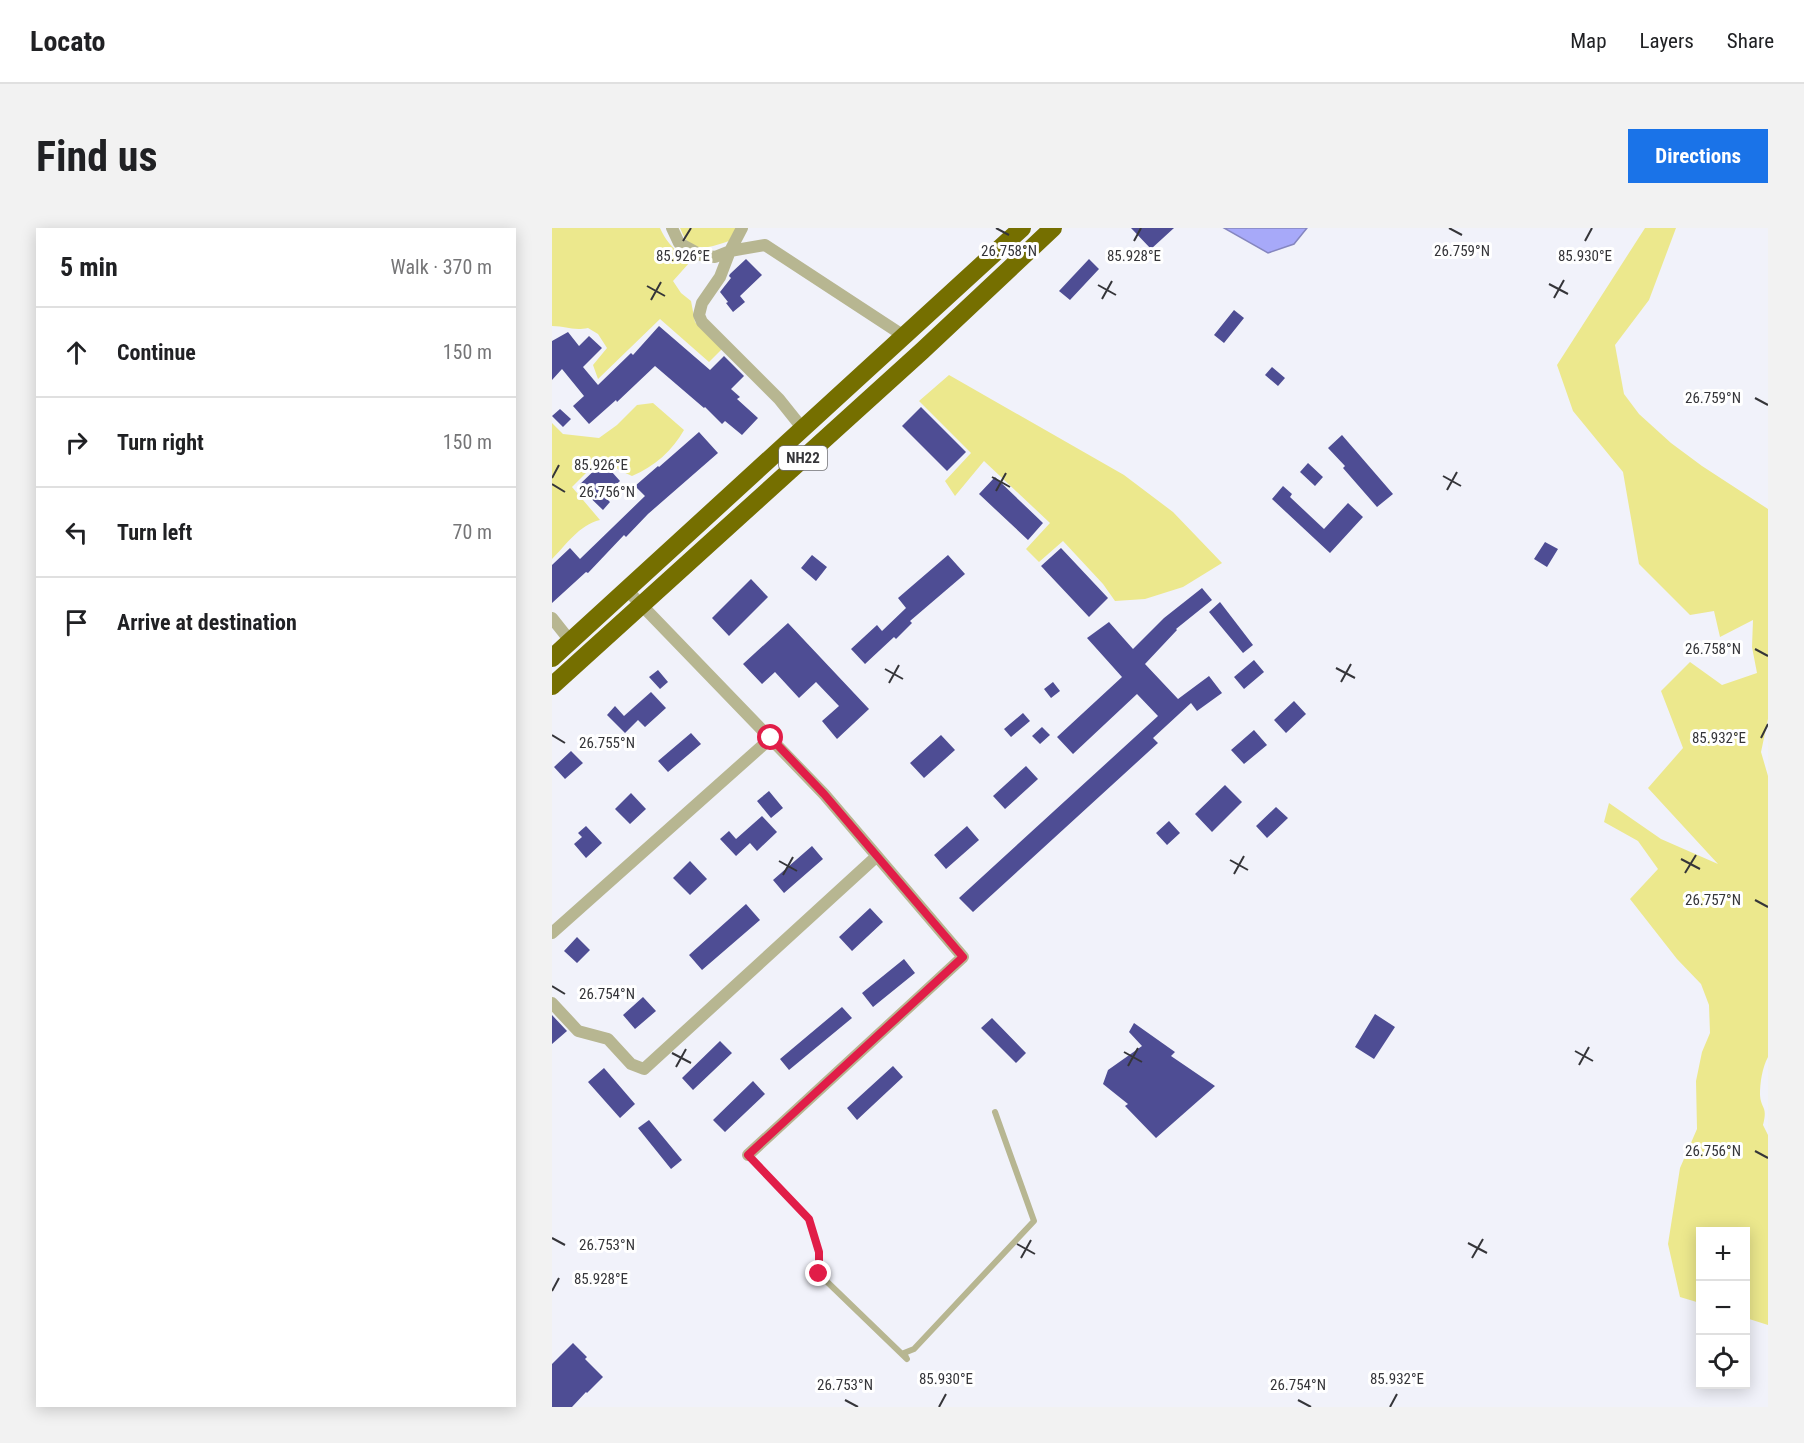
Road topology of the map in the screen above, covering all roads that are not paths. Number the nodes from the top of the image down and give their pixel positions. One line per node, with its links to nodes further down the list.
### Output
1 (672, 228): 5 (street)
2 (742, 228): 5 (street)
3 (1022, 228): 6 (highway, NH22)
4 (1053, 228): 9 (highway, NH22)
5 (730, 251): 6 (street); 7 (street)
6 (904, 336): 7 (highway, NH22)
7 (803, 429): 8 (highway, NH22)
8 (627, 590): 9 (street); 11 (highway, NH22)
9 (642, 606): 13 (highway, NH22); 14 (street)
10 (552, 618): 11 (street)
11 (571, 642): 12 (highway, NH22)
12 (552, 658)
13 (552, 686)
14 (771, 738): 15 (street); 16 (street)
15 (877, 856): 17 (street); 19 (street)
16 (552, 933)
17 (552, 1003)
18 (995, 1112): 19 (lane)
19 (748, 1155)

